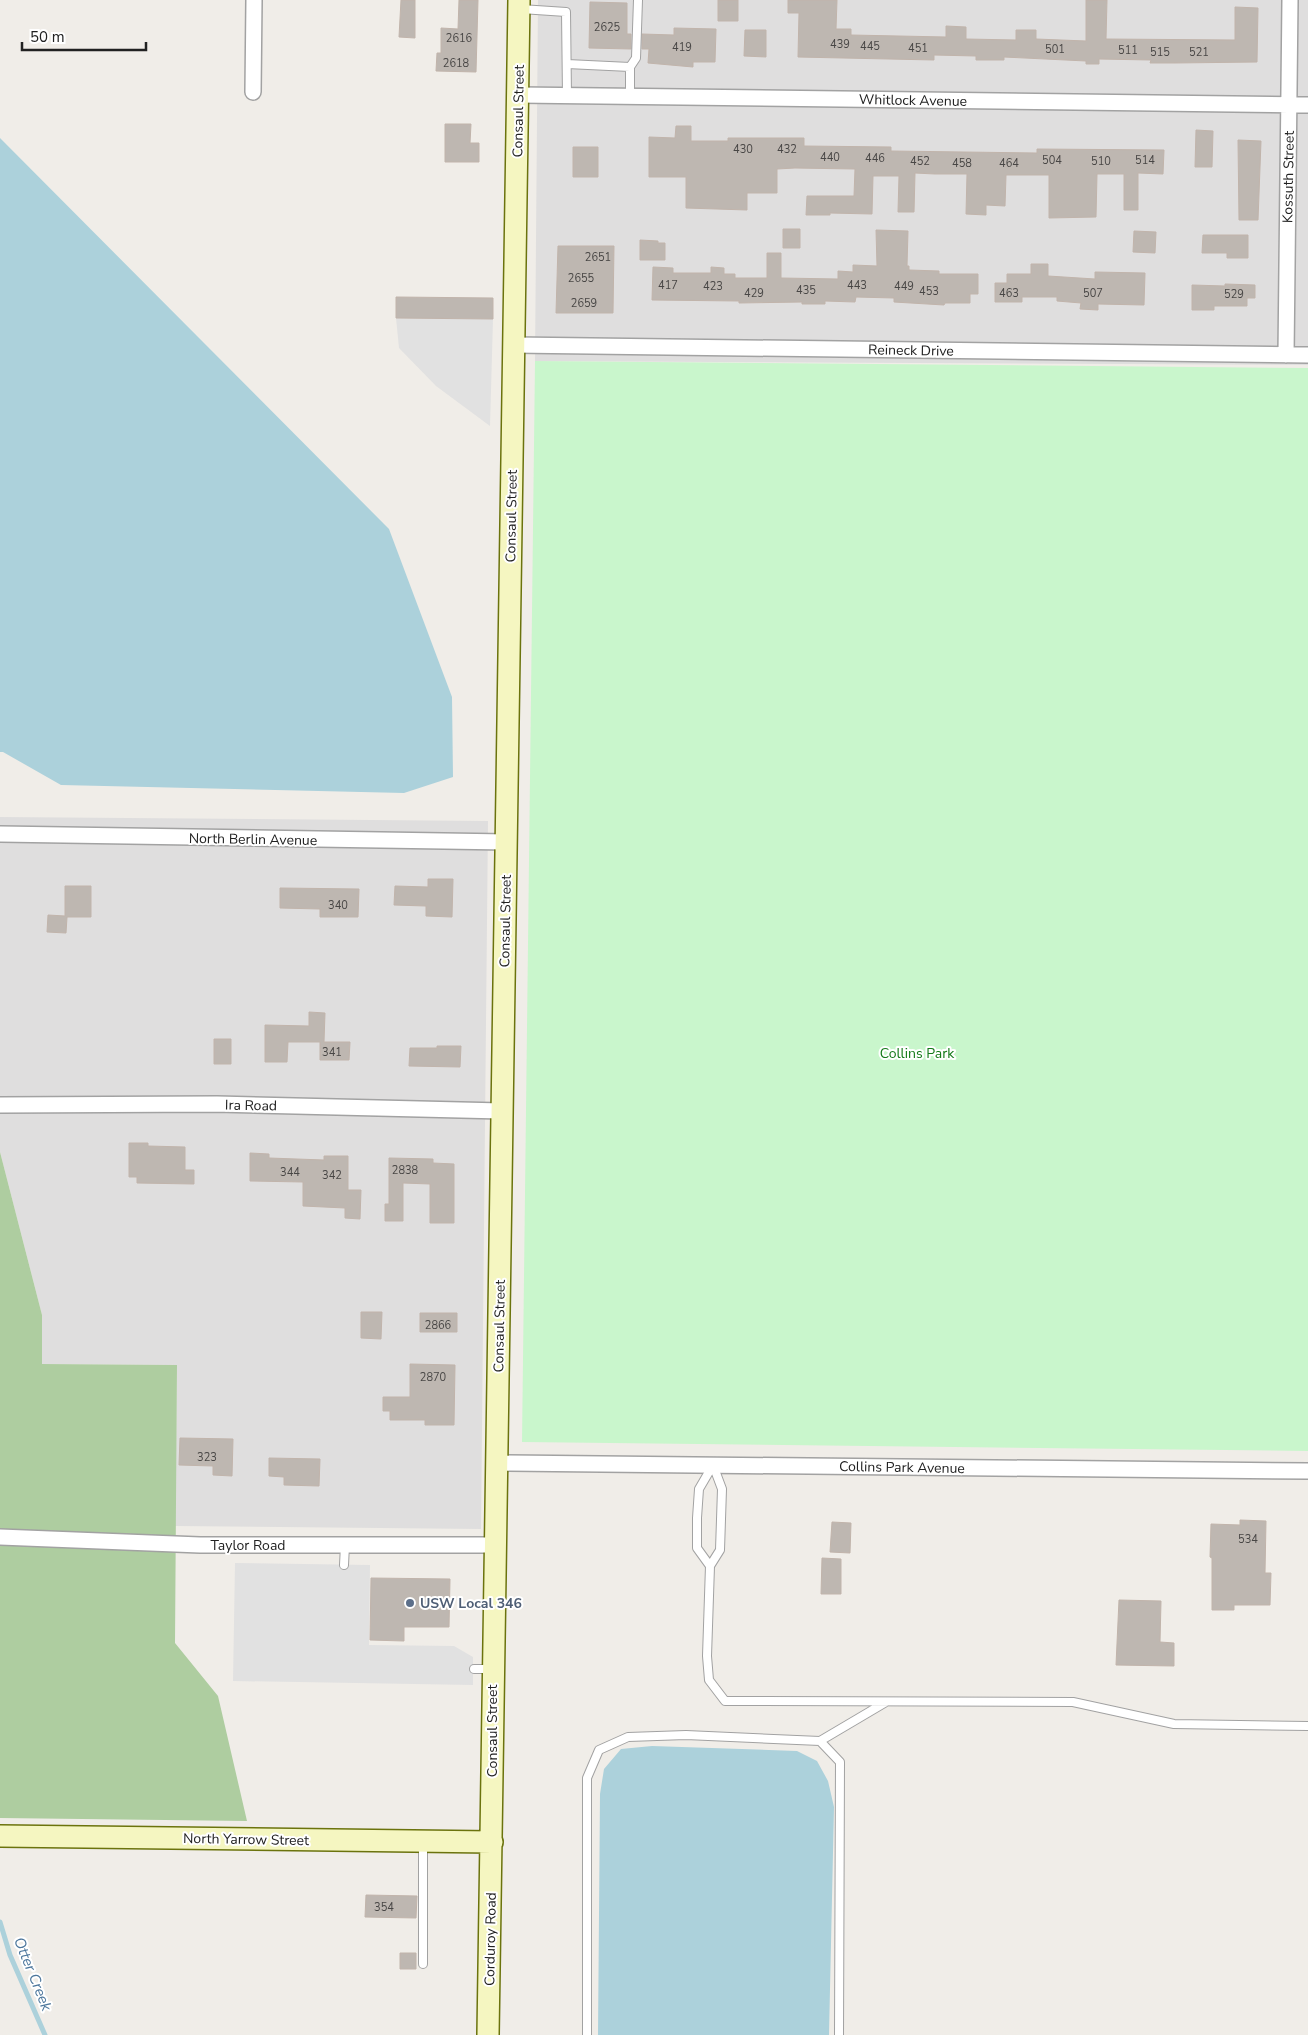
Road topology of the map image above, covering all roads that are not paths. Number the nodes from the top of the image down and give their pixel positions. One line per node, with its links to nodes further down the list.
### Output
1 (254, 0): 7 (street)
2 (638, 0): 6 (lane)
3 (1290, 0): 11 (street, Kossuth Street)
4 (519, 4): 5 (lane); 8 (street, Consaul Street)
5 (567, 64): 6 (lane); 9 (lane)
6 (630, 67): 10 (lane)
7 (253, 92)
8 (519, 95): 9 (street, Whitlock Avenue); 13 (street, Consaul Street)
9 (567, 96): 10 (street, Whitlock Avenue)
10 (630, 96): 11 (street, Whitlock Avenue)
11 (1289, 104): 12 (street, Whitlock Avenue); 14 (street, Kossuth Street)
12 (1308, 105)
13 (514, 345): 14 (street, Reineck Drive); 17 (street, Consaul Street)
14 (1286, 355): 15 (street, Reineck Drive)
15 (1308, 355)
16 (0, 834): 17 (street, North Berlin Avenue)
17 (507, 842): 19 (street, Consaul Street)
18 (0, 1104): 19 (street, Ira Road)
19 (502, 1111): 20 (street, Consaul Street)
20 (496, 1463): 21 (street, Collins Park Avenue); 25 (street, Consaul Street)
21 (712, 1465): 22 (street, Collins Park Avenue); 27 (lane); 27 (lane)
22 (1308, 1471)
23 (0, 1537): 24 (street, Taylor Road)
24 (345, 1545): 25 (street, Taylor Road); 26 (lane)
25 (495, 1545): 33 (street, Consaul Street)
26 (344, 1565)
27 (710, 1566): 28 (lane)
28 (888, 1701): 29 (lane); 30 (lane)
29 (1308, 1726)
30 (820, 1741): 36 (lane); 37 (lane)
31 (0, 1836): 32 (street, North Yarrow Street)
32 (423, 1841): 33 (street, North Yarrow Street); 34 (lane)
33 (492, 1842): 35 (street, Corduroy Road)
34 (423, 1964)
35 (488, 2035)
36 (587, 2035)
37 (839, 2035)

